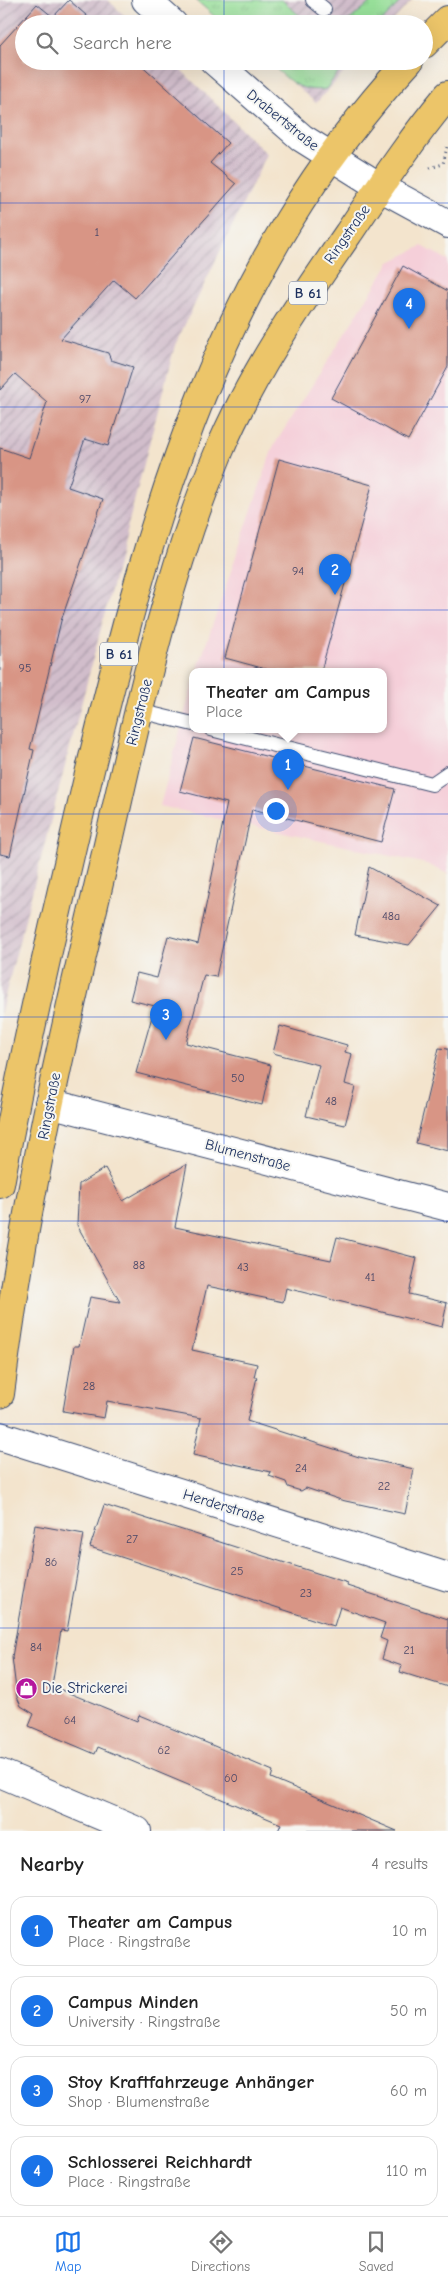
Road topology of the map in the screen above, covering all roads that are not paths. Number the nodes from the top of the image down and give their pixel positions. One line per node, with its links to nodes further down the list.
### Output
1 (146, 0): 2 (street)
2 (163, 15)
3 (448, 20): 4 (main road)
4 (433, 35)
5 (224, 70): 8 (street, Drabertstraße)
6 (401, 70): 8 (main road, B 61)
7 (448, 95): 9 (main road, Ringstraße / B 61)
8 (331, 158): 9 (street, Drabertstraße); 15 (main road, B 61)
9 (380, 187): 10 (street, Drabertstraße); 11 (main road, Ringstraße / B 61)
10 (448, 224)
11 (139, 711): 12 (lane); 16 (main road, Ringstraße / B 61)
12 (189, 723)
13 (227, 733): 14 (lane)
14 (448, 773)
15 (8, 1099): 17 (main road, B 61)
16 (49, 1103): 18 (street, Blumenstraße); 19 (main road, Ringstraße / B 61)
17 (0, 1184)
18 (448, 1207)
19 (0, 1394)
20 (0, 1436): 21 (street, Herderstraße)
21 (448, 1578)
22 (0, 1773): 23 (street)
23 (137, 1831)

